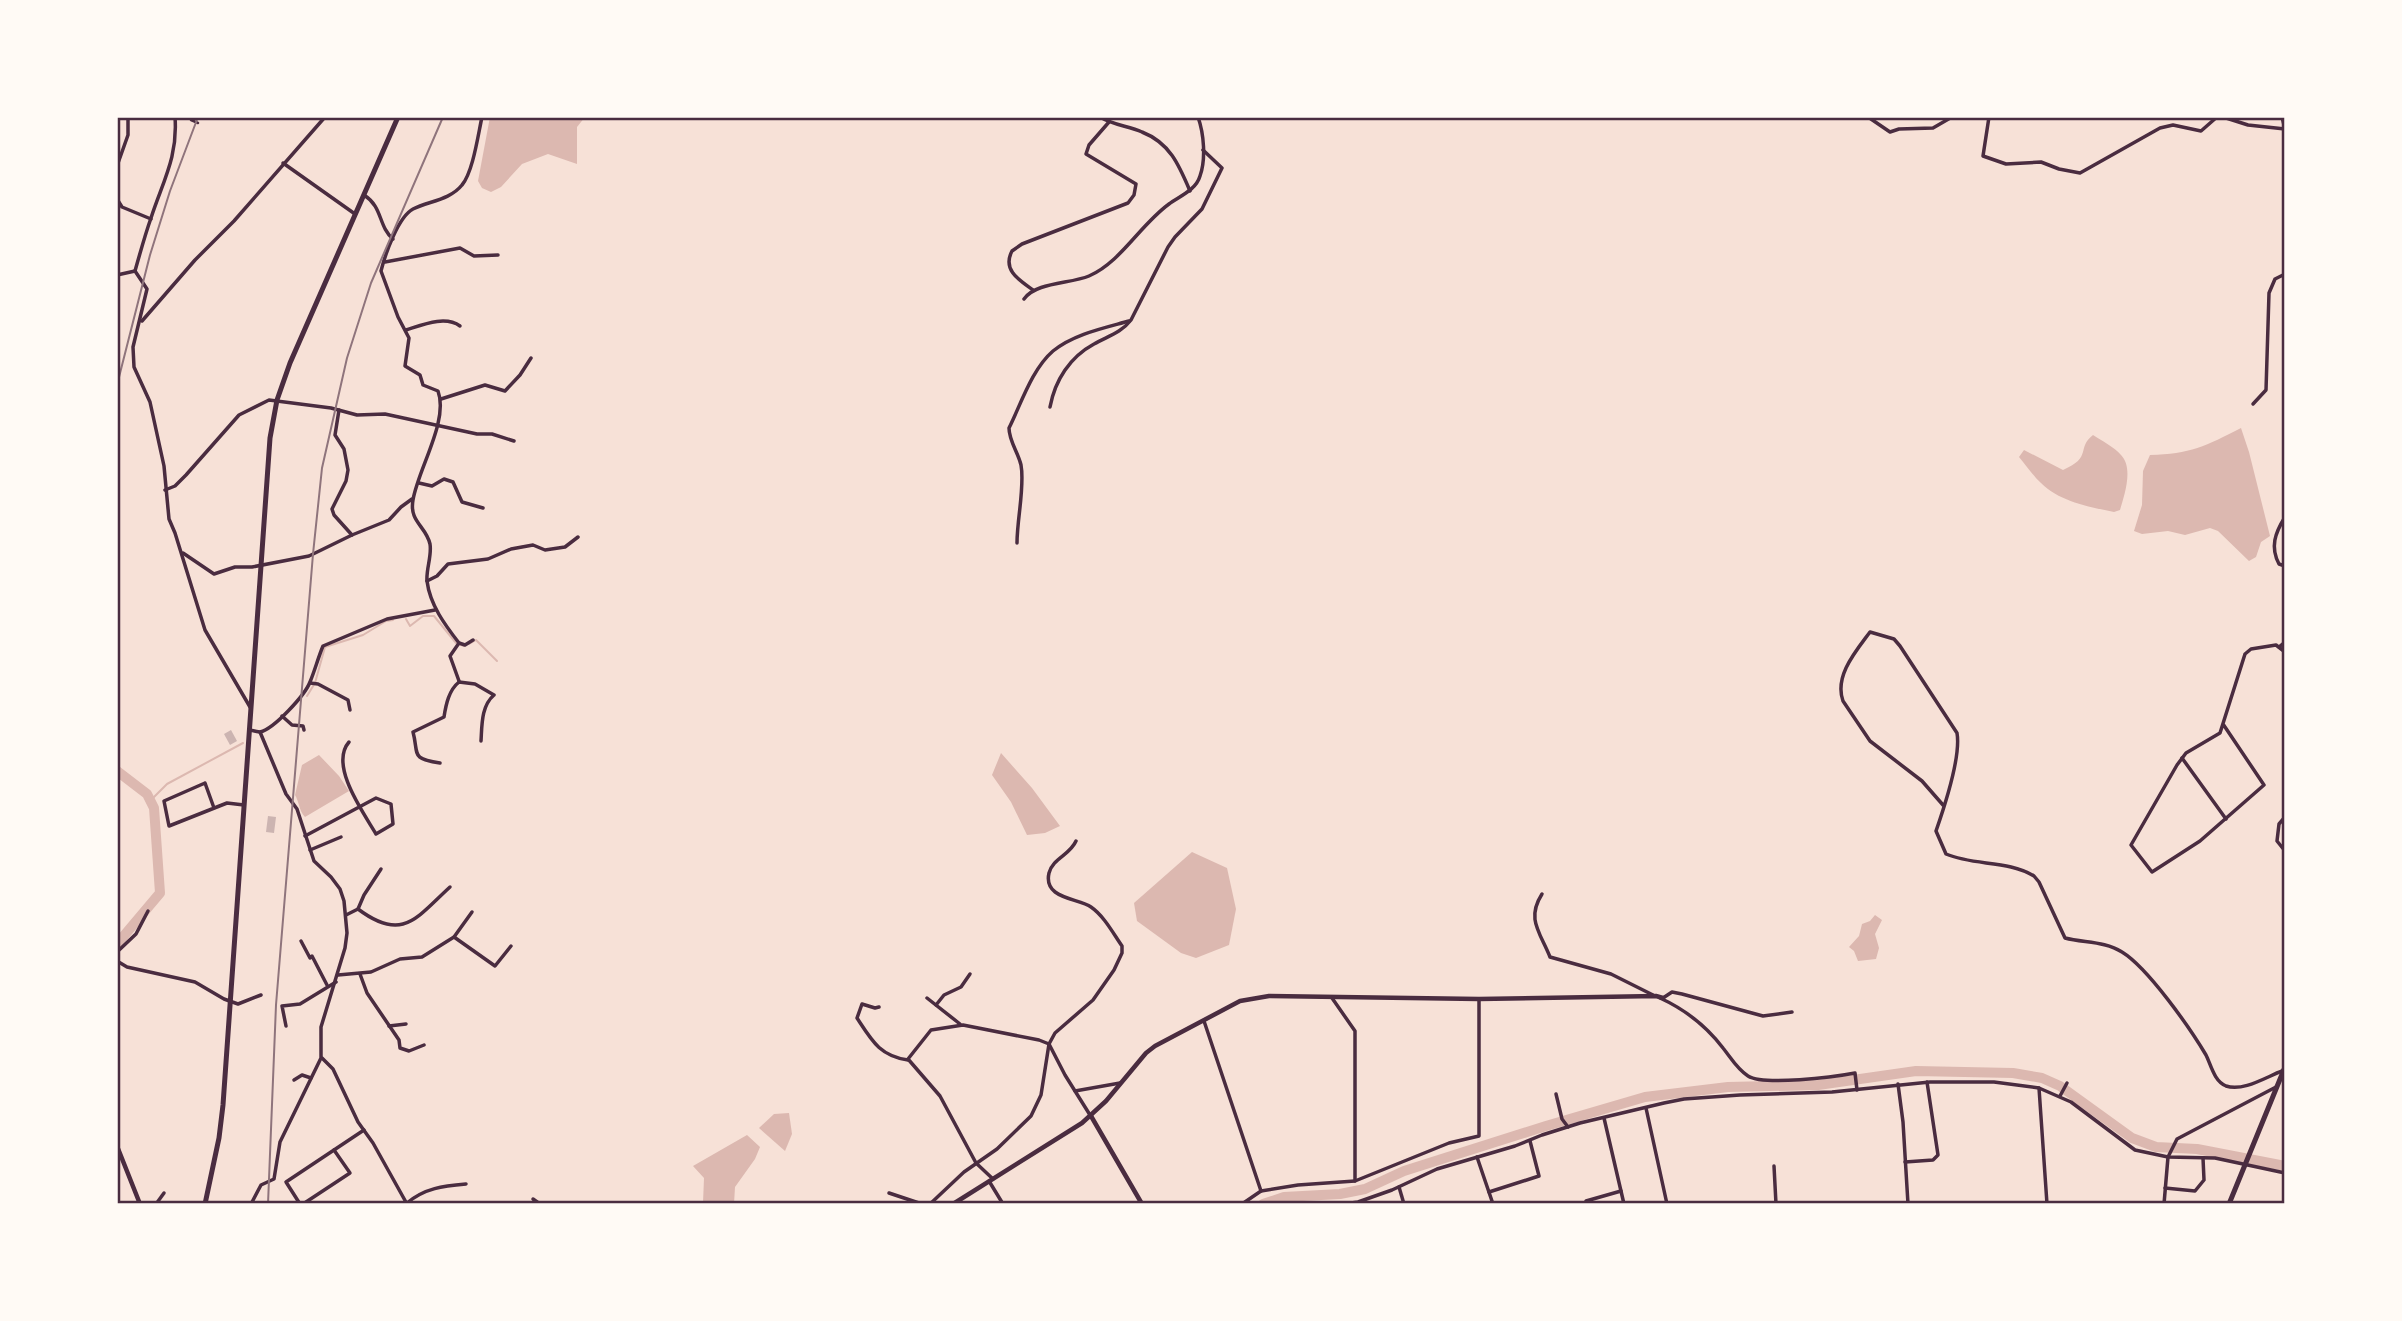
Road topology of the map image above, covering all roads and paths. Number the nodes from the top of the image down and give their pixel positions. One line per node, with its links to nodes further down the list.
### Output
1 (128, 117): 17 (street)
2 (175, 117): 25 (street)
3 (325, 117): 19 (street)
4 (398, 117): 22 (main road)
5 (482, 117): 26 (street)
6 (1100, 117): 15 (street)
7 (1198, 117): 18 (street)
8 (1868, 117): 9 (street)
9 (1952, 117)
10 (1989, 117): 11 (street)
11 (2217, 117)
12 (2223, 117): 13 (street)
13 (2282, 117)
14 (191, 120): 16 (street)
15 (1109, 122): 21 (street); 32 (street)
16 (198, 123)
17 (120, 150): 20 (street)
18 (1203, 150): 21 (street); 34 (street)
19 (283, 163): 24 (street); 35 (street)
20 (117, 166)
21 (1190, 191): 32 (street)
22 (364, 195): 24 (main road); 26 (street)
23 (117, 200): 25 (street)
24 (355, 214): 40 (main road)
25 (151, 219): 29 (street)
26 (393, 239): 28 (street)
27 (498, 255): 28 (street)
28 (383, 262): 37 (street)
29 (135, 271): 31 (street); 35 (street)
30 (2285, 274): 41 (street)
31 (117, 275)
32 (1033, 290): 33 (street)
33 (1024, 299)
34 (1131, 320): 42 (street); 53 (street)
35 (141, 322): 47 (street)
36 (460, 326): 37 (street)
37 (406, 330): 39 (street)
38 (531, 358): 39 (street)
39 (441, 398): 44 (street)
40 (277, 400): 43 (street); 47 (street); 55 (main road)
41 (2253, 404)
42 (1050, 407)
43 (339, 410): 44 (street); 51 (street)
44 (436, 426): 45 (street); 46 (street)
45 (514, 441)
46 (418, 483): 48 (street); 49 (street)
47 (165, 490): 54 (street)
48 (413, 499): 51 (street); 57 (street)
49 (483, 508)
50 (2285, 517): 56 (street)
51 (352, 535): 55 (street)
52 (578, 537): 57 (street)
53 (1017, 543)
54 (181, 552): 55 (street); 66 (street)
55 (261, 565): 66 (main road)
56 (2285, 566)
57 (427, 581): 58 (street)
58 (436, 610): 61 (street); 64 (street)
59 (473, 640): 61 (street)
60 (2285, 642): 62 (street)
61 (459, 643): 65 (street)
62 (2279, 647): 63 (street); 69 (street)
63 (2285, 652)
64 (310, 682): 67 (street); 68 (street)
65 (459, 682): 73 (street); 76 (street)
66 (250, 708): 70 (main road)
67 (350, 710)
68 (282, 716): 71 (street); 72 (street)
69 (2223, 724): 75 (street); 82 (street)
70 (249, 730): 72 (street); 77 (main road)
71 (304, 730)
72 (260, 732): 83 (street)
73 (481, 741)
74 (349, 742): 79 (street)
75 (2182, 758): 82 (street); 82 (street)
76 (440, 763)
77 (244, 805): 80 (street); 111 (main road)
78 (1943, 805): 78 (street); 124 (street)
79 (360, 807): 79 (street); 83 (street)
80 (214, 808): 80 (street)
81 (2285, 817): 87 (street)
82 (2226, 820)
83 (305, 836): 86 (street)
84 (341, 838): 86 (street)
85 (1076, 841): 120 (street)
86 (310, 850): 94 (street)
87 (2285, 851)
88 (381, 869): 91 (street)
89 (450, 887): 91 (street)
90 (1542, 894): 106 (street)
91 (358, 909): 94 (street)
92 (148, 911): 98 (street)
93 (472, 912): 95 (street)
94 (346, 915): 102 (street)
95 (454, 937): 97 (street); 100 (street)
96 (300, 941): 104 (street)
97 (511, 946)
98 (117, 952)
99 (117, 961): 111 (street)
100 (359, 974): 102 (street); 118 (street)
101 (970, 974): 112 (street)
102 (338, 975): 103 (street)
103 (336, 982): 104 (street); 122 (street)
104 (327, 985): 119 (street)
105 (261, 995): 111 (street)
106 (1656, 996): 109 (street); 110 (street); 132 (street)
107 (927, 998): 112 (street)
108 (1332, 998): 110 (street); 115 (street); 154 (street)
109 (1663, 998): 114 (street)
110 (1479, 999): 154 (street)
111 (231, 1001): 166 (main road)
112 (936, 1005): 117 (street)
113 (879, 1007): 123 (street)
114 (1792, 1012)
115 (1204, 1021): 128 (street); 158 (street)
116 (406, 1024): 118 (street)
117 (962, 1025): 120 (street); 123 (street)
118 (389, 1026): 121 (street)
119 (286, 1027)
120 (1049, 1044): 134 (street); 149 (street)
121 (424, 1045)
122 (321, 1058): 125 (street); 141 (street)
123 (908, 1060): 149 (street)
124 (2284, 1069): 131 (main road)
125 (311, 1079): 126 (street); 167 (street)
126 (294, 1080)
127 (1927, 1082): 130 (street); 133 (street); 148 (street)
128 (1120, 1083): 134 (street); 138 (street)
129 (2067, 1083): 136 (street)
130 (1898, 1084): 132 (street); 148 (street)
131 (2277, 1086): 146 (street); 150 (main road)
132 (1857, 1088): 137 (street)
133 (2039, 1088): 136 (street); 185 (street)
134 (1075, 1091): 138 (street)
135 (1556, 1094): 140 (street)
136 (2060, 1096): 146 (street)
137 (1646, 1108): 139 (street); 182 (street)
138 (1091, 1116): 153 (street); 175 (street)
139 (1604, 1118): 140 (street); 159 (street)
140 (1568, 1127): 142 (street)
141 (364, 1130): 144 (street); 169 (street)
142 (1529, 1140): 145 (street); 160 (street)
143 (117, 1146): 164 (street)
144 (334, 1150): 168 (street); 168 (street)
145 (1477, 1157): 156 (street); 160 (street)
146 (2168, 1157): 147 (street); 157 (street)
147 (2203, 1158): 150 (street); 157 (street)
148 (1905, 1162): 184 (street)
149 (976, 1163): 153 (street); 172 (street)
150 (2245, 1164): 152 (street); 187 (main road)
151 (1774, 1166): 183 (street)
152 (2285, 1173)
153 (991, 1180): 173 (street); 174 (street)
154 (1355, 1181): 158 (street)
155 (466, 1184): 169 (street)
156 (1399, 1187): 177 (street); 178 (street)
157 (2165, 1188): 186 (street)
158 (1261, 1191): 176 (street)
159 (1621, 1191): 180 (street); 181 (street)
160 (1489, 1192): 179 (street)
161 (164, 1193): 165 (street)
162 (889, 1193): 171 (street)
163 (533, 1199): 170 (street)
164 (140, 1204)
165 (156, 1204)
166 (205, 1204)
167 (251, 1204)
168 (302, 1204)
169 (407, 1204)
170 (540, 1204)
171 (922, 1204)
172 (930, 1204)
173 (953, 1204)
174 (1003, 1204)
175 (1142, 1204)
176 (1242, 1204)
177 (1345, 1204)
178 (1404, 1204)
179 (1493, 1204)
180 (1585, 1204)
181 (1624, 1204)
182 (1667, 1204)
183 (1776, 1204)
184 (1908, 1204)
185 (2047, 1204)
186 (2164, 1204)
187 (2229, 1204)

